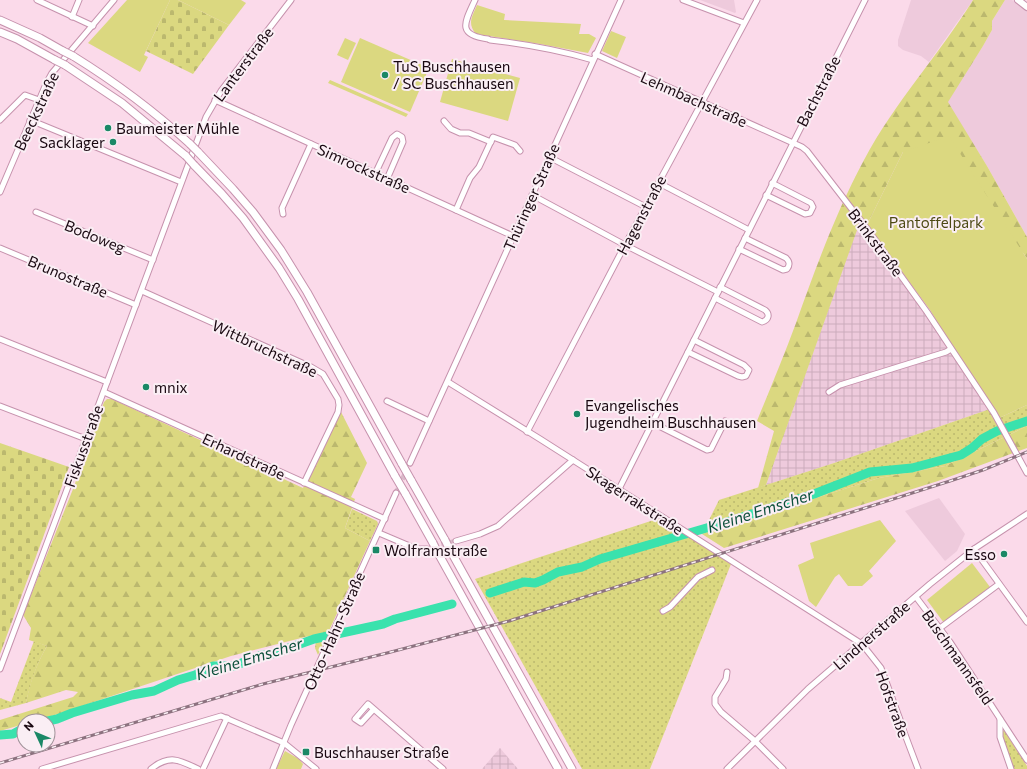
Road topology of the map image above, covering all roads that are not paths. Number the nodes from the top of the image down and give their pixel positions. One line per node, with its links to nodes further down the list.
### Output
1 (37, 0): 12 (street)
2 (79, 0): 12 (street)
3 (114, 0): 15 (street, Beeckstraße)
4 (291, 0): 20 (street, Lanterstraße)
5 (475, 0): 18 (street)
6 (621, 0): 17 (street, Thüringer Straße)
7 (683, 0): 14 (street)
8 (757, 0): 14 (street, Hagenstraße)
9 (865, 0): 26 (street, Bachstraße)
10 (1018, 0): 11 (main road)
11 (1027, 7)
12 (72, 16): 15 (street)
13 (0, 20): 70 (highway, bridge)
14 (744, 23): 21 (street, Hagenstraße)
15 (93, 26): 19 (street, Beeckstraße)
16 (0, 32): 103 (highway, bridge)
17 (596, 54): 18 (street, Thüringer Straße); 21 (street, Lehmbachstraße)
18 (593, 60): 29 (street, Thüringer Straße)
19 (39, 100): 22 (street); 23 (street, Beeckstraße)
20 (215, 100): 27 (street, Simrockstraße); 32 (street, Lanterstraße)
21 (702, 102): 26 (street, Lehmbachstraße); 33 (street, Hagenstraße)
22 (0, 120)
23 (30, 120): 32 (street); 35 (street, Beeckstraße)
24 (444, 121): 25 (street)
25 (492, 140): 28 (street); 39 (street)
26 (792, 143): 34 (street, Bachstraße); 56 (street, Brinkstraße)
27 (311, 144): 30 (street, Simrockstraße); 41 (street)
28 (520, 151)
29 (549, 157): 36 (street, Thüringer Straße); 38 (street)
30 (375, 174): 31 (street, Simrockstraße); 31 (street)
31 (387, 179): 39 (street, Simrockstraße)
32 (181, 182): 42 (street, Lanterstraße)
33 (659, 183): 38 (street, Hagenstraße); 43 (street)
34 (772, 183): 37 (street, Bachstraße); 37 (street)
35 (0, 192)
36 (532, 195): 44 (street, Thüringer Straße); 46 (street)
37 (766, 195): 43 (street, Bachstraße)
38 (646, 207): 46 (street, Hagenstraße)
39 (456, 210): 44 (street, Simrockstraße)
40 (36, 212): 49 (street, Bodoweg)
41 (282, 214)
42 (166, 222): 49 (street, Fiskusstraße)
43 (749, 230): 45 (street, Bachstraße)
44 (514, 236): 59 (street, Thüringer Straße)
45 (745, 238): 48 (street, Bachstraße); 48 (street)
46 (625, 245): 50 (street); 67 (street, Hagenstraße)
47 (0, 248): 53 (street, Brunostraße)
48 (739, 249): 50 (street, Bachstraße)
49 (153, 260): 51 (street, Fiskusstraße)
50 (719, 290): 52 (street, Bachstraße); 52 (street)
51 (142, 291): 53 (street, Fiskusstraße); 72 (street, Wittbruchstraße)
52 (715, 298): 55 (street, Bachstraße)
53 (136, 305): 58 (street, Fiskusstraße)
54 (0, 339): 58 (street)
55 (694, 340): 57 (street, Bachstraße); 57 (street)
56 (951, 349): 61 (street); 71 (street, Brinkstraße)
57 (688, 352): 66 (street, Bachstraße)
58 (107, 382): 60 (street, Fiskusstraße)
59 (448, 382): 64 (street, Thüringer Straße); 67 (street, Skagerrakstraße)
60 (104, 392): 68 (street, Fiskusstraße); 72 (street, Erhardstraße)
61 (829, 392)
62 (387, 401): 64 (street)
63 (0, 406): 68 (street)
64 (429, 421): 70 (street)
65 (725, 421): 66 (street)
66 (653, 422): 73 (street, Bachstraße)
67 (527, 432): 69 (street, Skagerrakstraße)
68 (86, 439): 88 (street, Fiskusstraße)
69 (573, 460): 73 (street, Skagerrakstraße); 78 (street)
70 (406, 464): 104 (highway, bridge)
71 (1027, 472)
72 (304, 483): 76 (street, Erhardstraße)
73 (619, 489): 87 (street, Skagerrakstraße)
74 (396, 493): 76 (street, Otto-Hahn-Straße)
75 (1027, 514): 80 (street, Lindnerstraße)
76 (385, 519): 77 (street, Otto-Hahn-Straße)
77 (379, 533): 79 (street); 94 (street, Otto-Hahn-Straße)
78 (456, 541)
79 (427, 549)
80 (974, 549): 82 (street); 83 (street, Lindnerstraße)
81 (712, 570): 84 (street)
82 (999, 584): 85 (street); 86 (street)
83 (916, 596): 86 (street, Buschmannsfeld); 87 (street, Lindnerstraße)
84 (663, 611)
85 (1027, 622)
86 (940, 628): 92 (street, Buschmannsfeld)
87 (862, 644): 93 (street, Lindnerstraße); 107 (street, Hofstraße)
88 (0, 669)
89 (727, 672): 93 (street)
90 (374, 709): 102 (street)
91 (227, 718): 94 (street); 96 (street); 99 (street)
92 (1000, 718): 95 (street, Buschmannsfeld); 108 (street, Buschmannsfeld)
93 (755, 740): 105 (street, Lindnerstraße); 106 (street)
94 (284, 743): 100 (street, Otto-Hahn-Straße); 101 (street)
95 (1027, 760)
96 (42, 769)
97 (151, 769): 98 (street)
98 (198, 769)
99 (203, 769)
100 (273, 769)
101 (316, 769)
102 (443, 769)
103 (558, 769)
104 (572, 769)
105 (726, 769)
106 (783, 769)
107 (918, 769)
108 (1011, 769)

